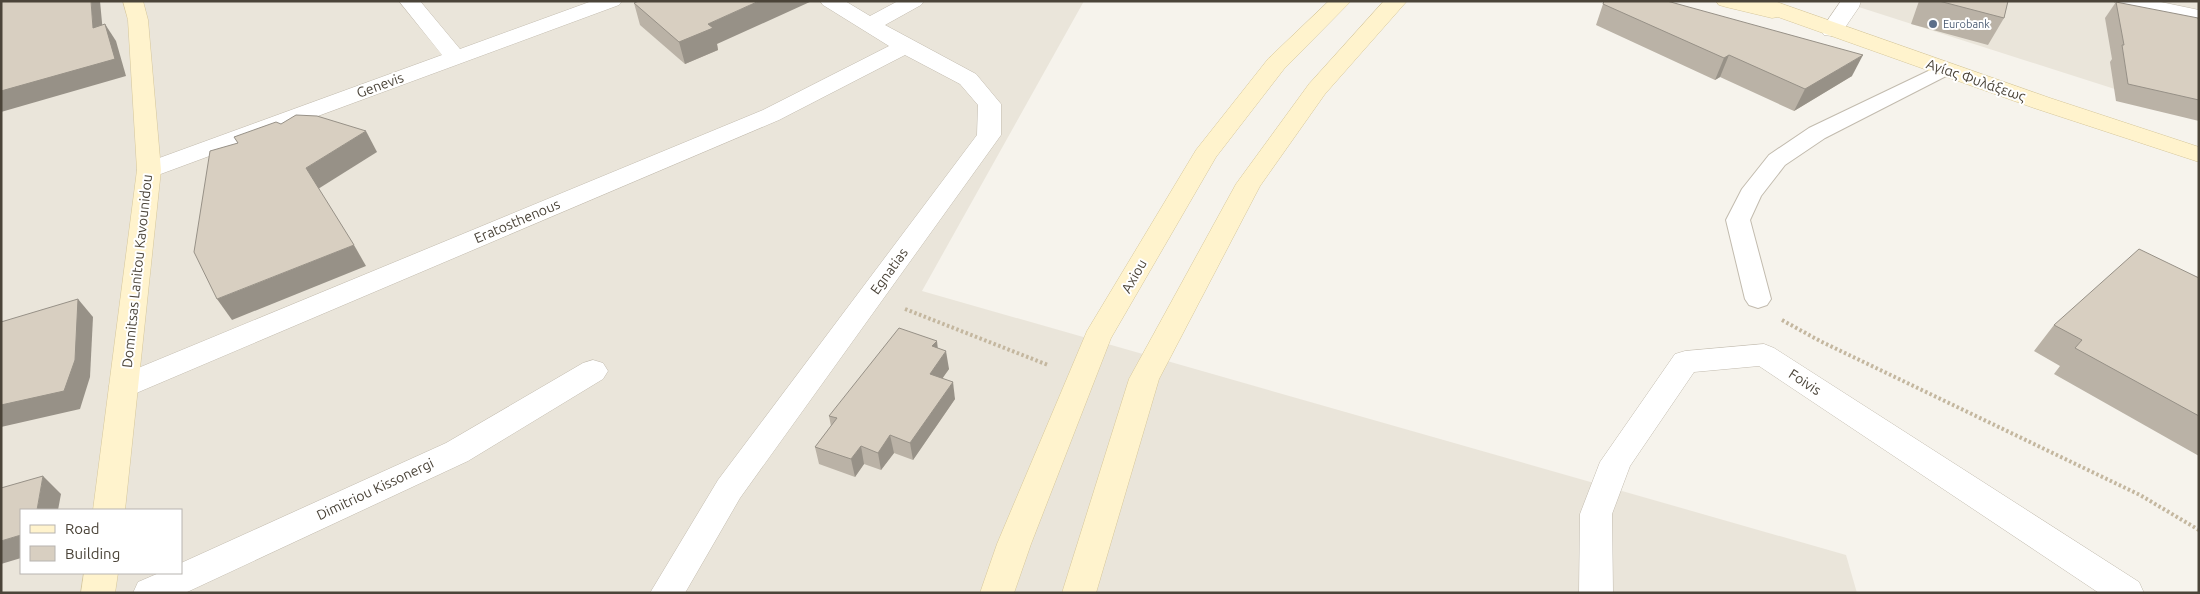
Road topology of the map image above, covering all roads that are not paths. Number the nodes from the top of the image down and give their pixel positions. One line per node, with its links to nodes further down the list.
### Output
1 (133, 1): 20 (street, Domnitsas Lanitou Kavounidou)
2 (409, 1): 16 (street)
3 (612, 1): 16 (street, Genevis)
4 (830, 1): 14 (street, Egnatias)
5 (914, 1): 14 (street)
6 (1341, 1): 29 (street, Axiou)
7 (1397, 1): 30 (street)
8 (1726, 1): 11 (street)
9 (1754, 1): 11 (street, Αγίας Φυλάξεως)
10 (2124, 1): 13 (street)
11 (1794, 9): 12 (street, Αγίας Φυλάξεως)
12 (1841, 16): 17 (street, Αγίας Φυλάξεως); 18 (street, Αγίας Φυλάξεως)
13 (2199, 16)
14 (870, 24): 15 (street, Egnatias)
15 (905, 46): 23 (street, Eratosthenous); 28 (street, Egnatias)
16 (456, 57): 20 (street, Genevis)
17 (1945, 69): 19 (street, Αγίας Φυλάξεως); 21 (lane)
18 (2199, 138)
19 (2199, 155)
20 (149, 170): 23 (street, Domnitsas Lanitou Kavounidou)
21 (1758, 299)
22 (593, 371): 27 (street, Dimitriou Kissonergi)
23 (124, 386): 24 (street, Domnitsas Lanitou Kavounidou)
24 (108, 509)
25 (101, 574): 26 (street)
26 (98, 593)
27 (150, 593)
28 (667, 593)
29 (997, 593)
30 (1079, 593)
31 (1596, 593): 32 (street, Foivis)
32 (2127, 593)

